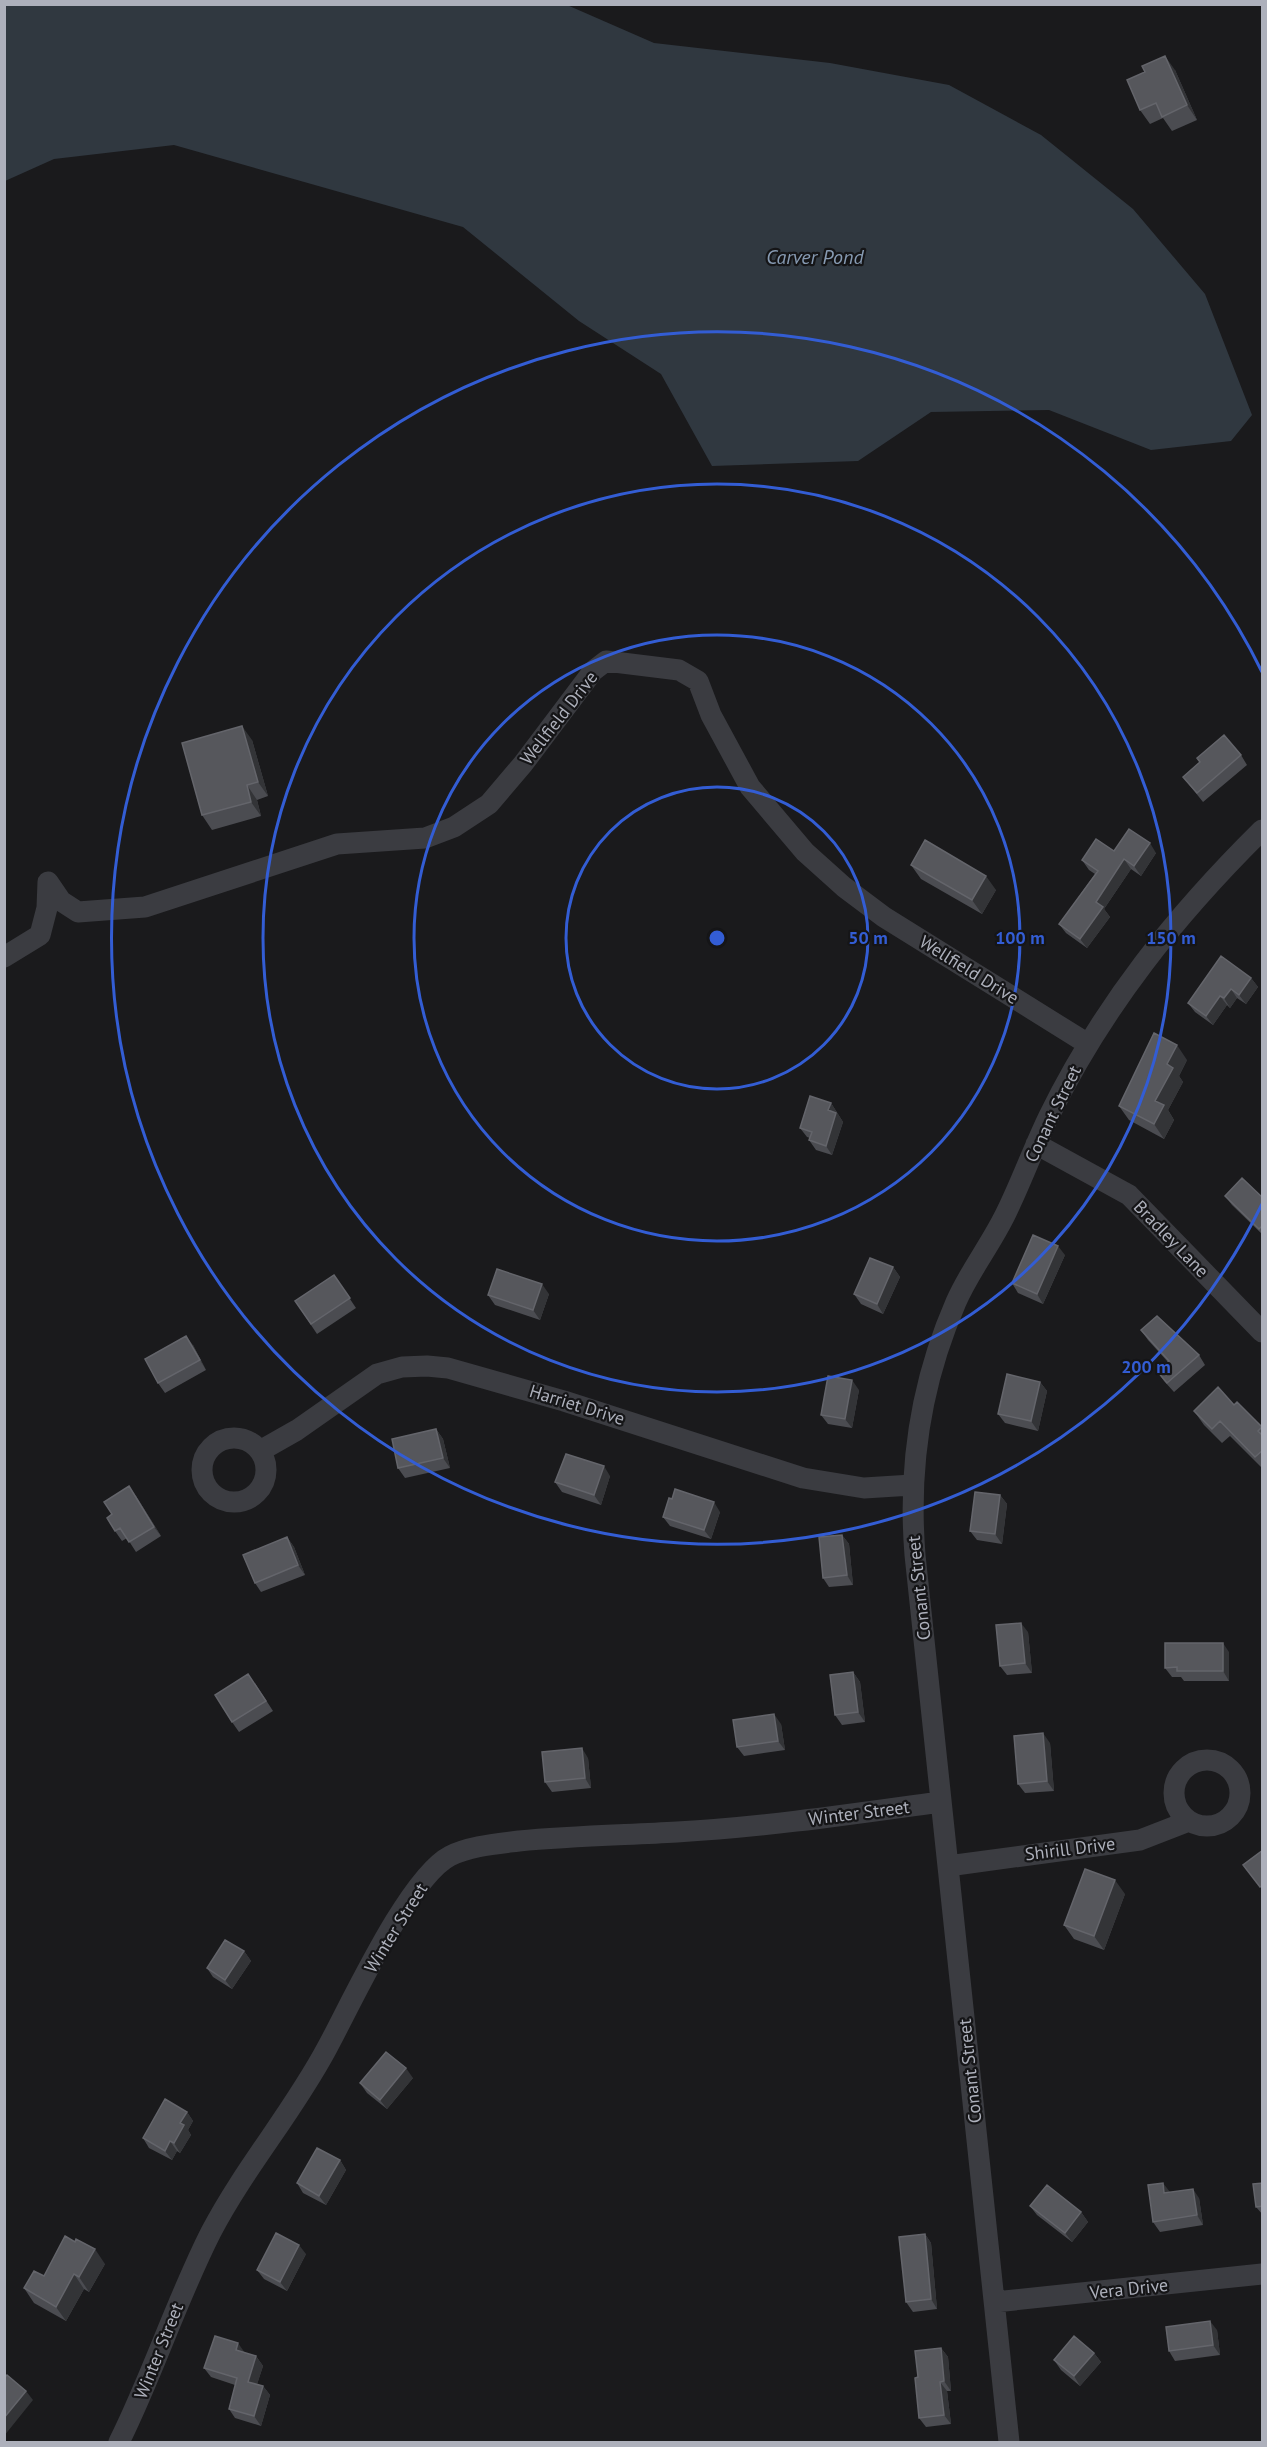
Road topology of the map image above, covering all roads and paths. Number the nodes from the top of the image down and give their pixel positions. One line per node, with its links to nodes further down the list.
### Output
1 (1263, 830): 3 (street, Conant Street)
2 (4, 957): 3 (street, Wellfield Drive)
3 (1089, 1044): 4 (street, Conant Street)
4 (1036, 1144): 5 (street, Bradley Lane); 7 (street, Conant Street)
5 (1263, 1332)
6 (260, 1451): 7 (street, Harriet Drive)
7 (912, 1485): 8 (street, Conant Street)
8 (940, 1802): 10 (street, Conant Street); 13 (street, Winter Street)
9 (1190, 1821): 10 (street, Shirill Drive)
10 (948, 1866): 12 (street, Conant Street)
11 (1263, 2274): 12 (street, Vera Drive)
12 (995, 2302): 14 (street, Conant Street)
13 (119, 2442)
14 (1009, 2442)

